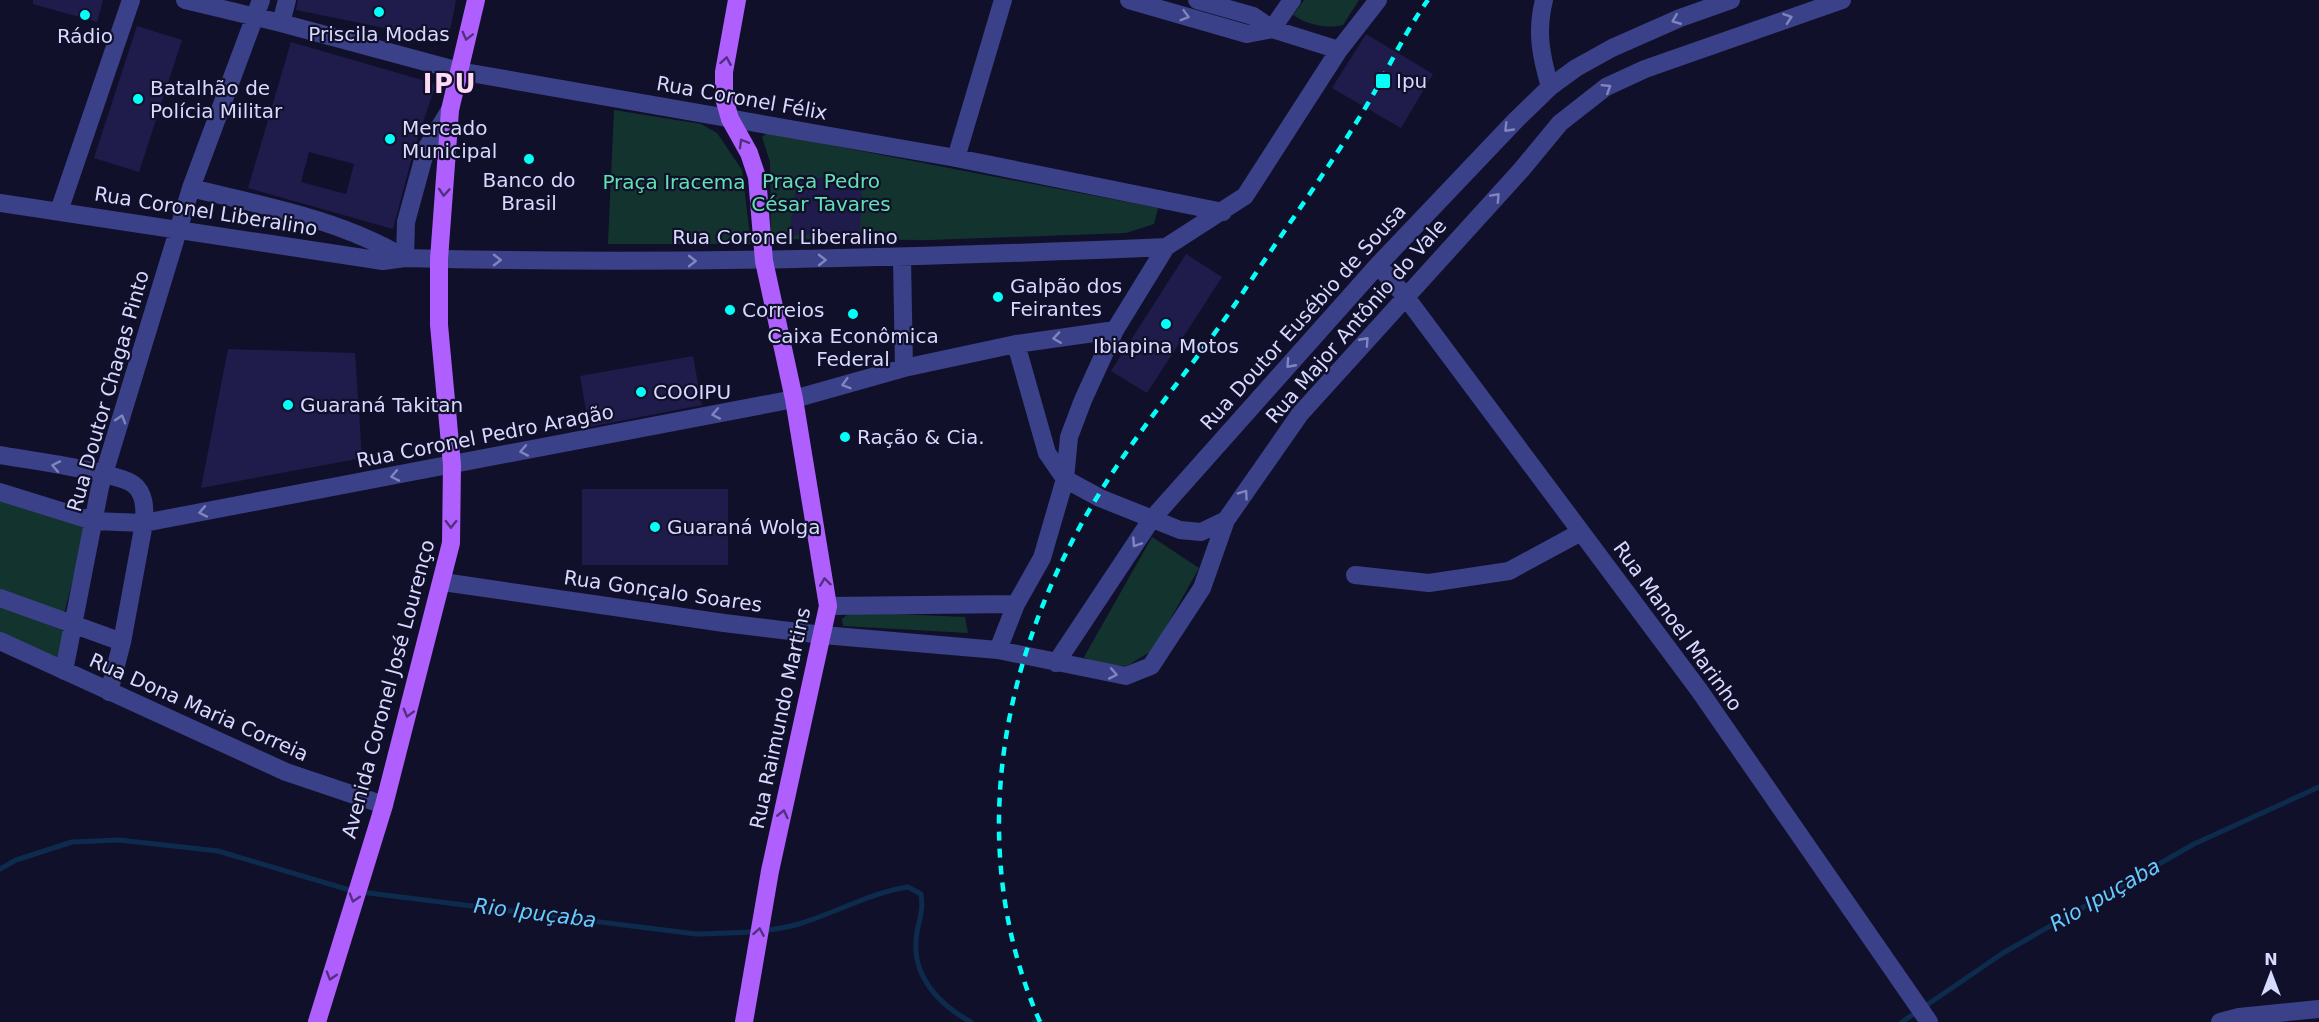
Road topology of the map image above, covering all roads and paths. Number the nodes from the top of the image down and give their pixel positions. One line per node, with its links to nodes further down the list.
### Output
1 (131, 0): 26 (street)
2 (185, 0): 15 (street, Rua Coronel Félix)
3 (244, 0): 15 (street)
4 (287, 0): 16 (street)
5 (476, 0): 19 (main road, Avenida Coronel José Lourenço, one-way to 19)
6 (737, 0): 22 (main road, Rua Raimundo Martins, one-way to 6)
7 (1003, 0): 23 (street)
8 (1129, 0): 17 (street, one-way to 17)
9 (1197, 0): 17 (street)
10 (1292, 0): 17 (street)
11 (1378, 0): 18 (street)
12 (1544, 0): 20 (street)
13 (1731, 0): 20 (street, Rua Doutor Eusébio de Sousa, one-way to 20)
14 (1842, 0): 35 (street, Rua Major Antônio do Vale, one-way to 14)
15 (259, 8): 16 (street, Rua Coronel Félix); 24 (street, Rua Doutor Chagas Pinto)
16 (281, 23): 19 (street, Rua Coronel Félix)
17 (1272, 29): 18 (street)
18 (1339, 50): 27 (street)
19 (459, 71): 21 (main road, Avenida Coronel José Lourenço); 22 (street, Rua Coronel Félix)
20 (1550, 87): 34 (street, Rua Doutor Eusébio de Sousa, one-way to 34)
21 (450, 110): 30 (street, Avenida Coronel José Lourenço); 31 (main road, Avenida Coronel José Lourenço, one-way to 31)
22 (730, 119): 23 (street, Rua Coronel Félix); 33 (main road, Rua Raimundo Martins, one-way to 22)
23 (956, 158): 27 (street, Rua Coronel Félix)
24 (191, 188): 28 (street, Rua Doutor Chagas Pinto); 30 (street, Rua Coronel Liberalino)
25 (0, 202): 26 (street, Rua Coronel Liberalino)
26 (59, 211): 28 (street, Rua Coronel Liberalino)
27 (1223, 212): 29 (street)
28 (178, 229): 30 (street, Rua Coronel Liberalino); 42 (street, Rua Doutor Chagas Pinto, one-way to 28)
29 (1166, 247): 32 (street, Rua Coronel Liberalino); 36 (street)
30 (405, 258): 31 (street, Rua Coronel Liberalino)
31 (439, 259): 33 (street, Rua Coronel Liberalino, one-way to 33); 41 (main road, Avenida Coronel José Lourenço)
32 (902, 259): 33 (street, Rua Coronel Liberalino, one-way to 32); 38 (street)
33 (764, 261): 39 (main road, Rua Raimundo Martins)
34 (1378, 265): 35 (street, Rua Manoel Marinho); 46 (street, Rua Doutor Eusébio de Sousa, one-way to 46)
35 (1405, 296): 47 (street, Rua Major Antônio do Vale, one-way to 35); 49 (street, Rua Manoel Marinho)
36 (1115, 330): 37 (street, Rua Coronel Pedro Aragão, one-way to 37); 43 (street)
37 (1016, 344): 38 (street, Rua Coronel Pedro Aragão); 43 (street)
38 (904, 368): 39 (street, Rua Coronel Pedro Aragão, one-way to 39)
39 (794, 399): 41 (street, Rua Coronel Pedro Aragão, one-way to 41); 54 (main road, Rua Raimundo Martins, one-way to 39)
40 (0, 455): 42 (street, one-way to 40)
41 (452, 465): 48 (street, Rua Coronel Pedro Aragão, one-way to 48); 51 (main road, Avenida Coronel José Lourenço, one-way to 51)
42 (104, 474): 45 (street, Rua Doutor Chagas Pinto); 48 (street)
43 (1065, 479): 46 (street); 53 (street)
44 (0, 492): 45 (street, Rua Coronel Pedro Aragão)
45 (93, 520): 48 (street, Rua Coronel Pedro Aragão); 55 (street, Rua Doutor Chagas Pinto)
46 (1151, 520): 47 (street); 60 (street, Rua Doutor Eusébio de Sousa, one-way to 60)
47 (1226, 520): 60 (street, Rua Major Antônio do Vale, one-way to 47)
48 (144, 523): 58 (street)
49 (1581, 532): 50 (street); 67 (street, Rua Manoel Marinho)
50 (1355, 575)
51 (443, 582): 56 (street, Rua Gonçalo Soares); 63 (main road, Avenida Coronel José Lourenço, one-way to 63)
52 (0, 598): 55 (street, Rua Dona Maria Correia)
53 (1016, 604): 54 (street); 59 (street)
54 (828, 606): 56 (main road, Rua Raimundo Martins)
55 (74, 626): 58 (street, Rua Dona Maria Correia); 61 (street, Rua Doutor Chagas Pinto)
56 (823, 635): 59 (street, Rua Gonçalo Soares); 66 (main road, Rua Raimundo Martins, one-way to 56)
57 (0, 641): 61 (street, Rua Dona Maria Correia)
58 (122, 642): 62 (street)
59 (998, 650): 60 (street, Rua Gonçalo Soares)
60 (1056, 663)
61 (64, 671): 62 (street, Rua Dona Maria Correia)
62 (109, 692): 63 (street, Rua Dona Maria Correia)
63 (384, 805): 65 (main road, Avenida Coronel José Lourenço, one-way to 65)
64 (2319, 1009): 68 (street)
65 (317, 1022)
66 (744, 1022)
67 (1929, 1022)
68 (2220, 1022)

